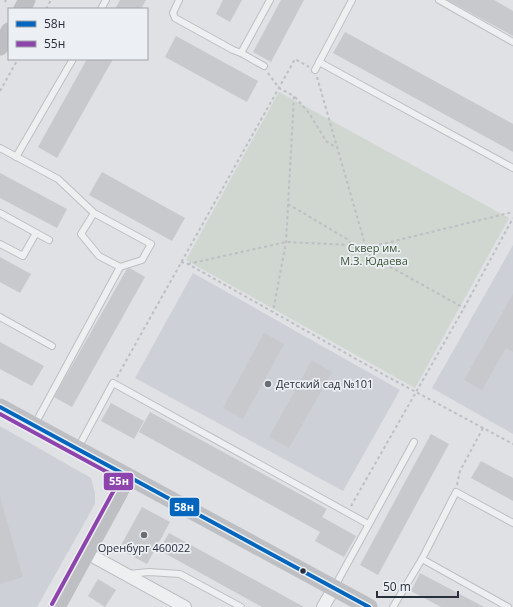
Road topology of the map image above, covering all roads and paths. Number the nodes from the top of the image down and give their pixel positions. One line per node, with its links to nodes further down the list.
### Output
1 (179, 0): 8 (lane)
2 (270, 0): 8 (lane)
3 (352, 0): 11 (lane)
4 (439, 0): 6 (lane)
5 (8, 33): 7 (street)
6 (513, 42)
7 (0, 47)
8 (241, 53): 12 (lane)
9 (17, 60): 15 (path)
10 (72, 60): 19 (lane)
11 (319, 62): 13 (lane); 20 (lane)
12 (264, 66): 14 (path)
13 (315, 70): 14 (path); 18 (path)
14 (279, 88): 16 (path); 33 (path)
15 (0, 91)
16 (294, 96): 18 (path); 21 (path)
17 (0, 148): 19 (lane)
18 (336, 148): 31 (path)
19 (16, 157): 24 (lane)
20 (513, 168)
21 (288, 204): 28 (path); 30 (path)
22 (513, 212): 31 (path)
23 (0, 213): 26 (lane)
24 (94, 213): 35 (lane); 35 (lane)
25 (513, 218): 36 (path)
26 (36, 233): 27 (lane); 29 (lane)
27 (49, 240)
28 (286, 242): 30 (path); 34 (path); 37 (path)
29 (0, 244)
30 (351, 245): 32 (path)
31 (366, 248): 32 (path)
32 (364, 252): 36 (path)
33 (181, 262): 34 (path); 40 (path)
34 (188, 264): 37 (path)
35 (120, 267): 43 (lane)
36 (464, 308): 41 (path)
37 (273, 312): 41 (path)
38 (0, 317): 39 (lane)
39 (52, 346)
40 (113, 383): 47 (lane); 50 (lane)
41 (416, 392): 44 (path); 50 (path)
42 (0, 407): 43 (street)
43 (34, 426): 47 (street)
44 (483, 428): 46 (path); 49 (path)
45 (414, 442): 52 (lane)
46 (513, 444)
47 (78, 450): 48 (street)
48 (128, 477): 53 (street); 56 (street)
49 (456, 492): 51 (lane); 54 (lane)
50 (348, 512): 52 (lane)
51 (513, 523)
52 (368, 524): 56 (lane)
53 (87, 552): 55 (street); 57 (street)
54 (422, 559): 62 (lane); 63 (lane)
55 (126, 575): 58 (street); 59 (lane)
56 (334, 588): 60 (street); 61 (street)
57 (57, 607)
58 (185, 607)
59 (241, 607)
60 (323, 607)
61 (369, 607)
62 (394, 607)
63 (508, 607)

